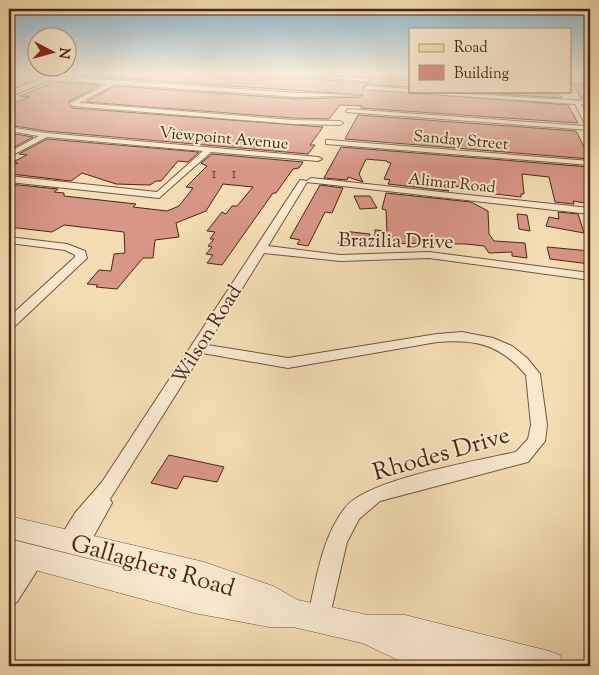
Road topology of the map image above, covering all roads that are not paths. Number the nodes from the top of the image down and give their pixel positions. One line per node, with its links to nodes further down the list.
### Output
1 (78, 104): 10 (street)
2 (353, 104): 4 (street, Wilson Road)
3 (578, 104): 5 (street)
4 (348, 111): 5 (street); 10 (street, Wilson Road)
5 (590, 128)
6 (9, 129): 7 (street, Viewpoint Avenue)
7 (46, 135): 8 (street, Viewpoint Avenue); 9 (street)
8 (210, 149): 10 (street, Viewpoint Avenue); 12 (street)
9 (9, 154)
10 (321, 156): 11 (street, Sanday Street); 13 (street, Alimar Road); 15 (street, Wilson Road)
11 (590, 163)
12 (9, 179)
13 (590, 211)
14 (9, 240): 17 (street)
15 (261, 249): 16 (street, Brazilia Drive); 18 (street, Wilson Road)
16 (590, 276)
17 (9, 324)
18 (198, 348): 20 (street, Wilson Road); 22 (street, Rhodes Drive)
19 (9, 526): 20 (street, Gallaghers Road)
20 (40, 552): 21 (street, Wilson Road); 22 (street, Gallaghers Road)
21 (9, 596)
22 (288, 612): 23 (street, Gallaghers Road)
23 (368, 630): 24 (street, Gallaghers Road); 25 (street, Gallaghers Road)
24 (474, 666)
25 (549, 666)

